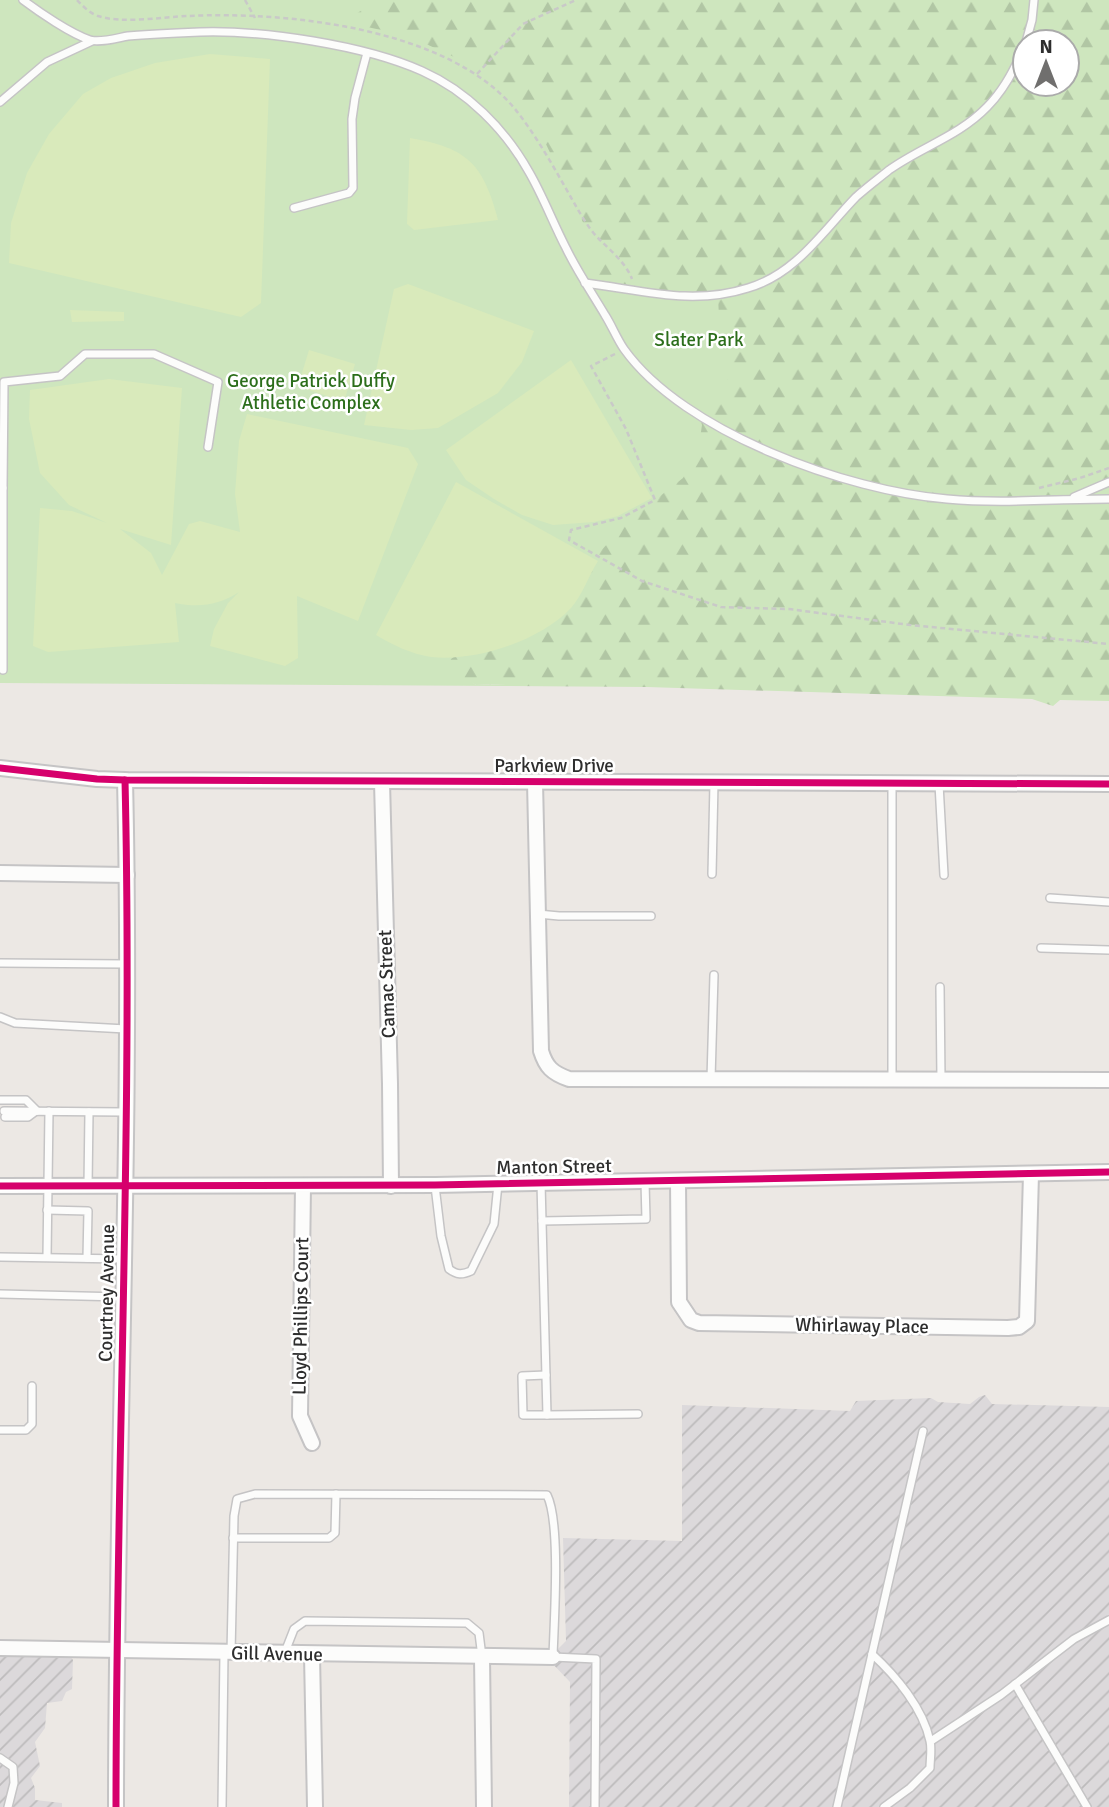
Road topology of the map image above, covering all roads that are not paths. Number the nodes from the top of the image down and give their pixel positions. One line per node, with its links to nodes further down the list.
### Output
1 (23, 0): 4 (lane)
2 (1034, 0): 3 (lane)
3 (1030, 28)
4 (92, 41): 5 (lane); 7 (lane)
5 (367, 53): 8 (lane); 9 (lane)
6 (1011, 76): 9 (lane)
7 (0, 102)
8 (294, 208)
9 (585, 283): 13 (lane)
10 (208, 447): 12 (lane)
11 (1109, 482): 13 (lane)
12 (1, 488): 15 (lane)
13 (1070, 499): 14 (lane)
14 (1109, 499)
15 (3, 670)
16 (0, 768): 17 (street, Parkview Drive)
17 (125, 780): 18 (street, Parkview Drive); 26 (street, Courtney Avenue)
18 (382, 782): 19 (street, Parkview Drive); 56 (street, Camac Street)
19 (535, 782): 20 (street, Parkview Drive); 30 (street, Parkview Drive)
20 (714, 783): 21 (street, Parkview Drive); 25 (lane)
21 (892, 783): 22 (street, Parkview Drive); 41 (lane)
22 (939, 784): 23 (street, Parkview Drive); 27 (lane)
23 (1109, 784)
24 (0, 873): 26 (street)
25 (712, 874)
26 (127, 875): 35 (street, Courtney Avenue)
27 (944, 875)
28 (1050, 898): 29 (lane)
29 (1109, 902)
30 (537, 914): 31 (lane); 40 (street, Parkview Drive)
31 (651, 916)
32 (1041, 948): 33 (lane)
33 (1109, 950)
34 (0, 963): 35 (lane)
35 (126, 964): 39 (street, Courtney Avenue)
36 (714, 975): 40 (lane)
37 (940, 987): 42 (lane)
38 (0, 1017): 39 (lane)
39 (126, 1029): 48 (street, Courtney Avenue)
40 (711, 1079): 41 (street, Parkview Drive)
41 (892, 1079): 42 (street, Parkview Drive)
42 (941, 1080): 43 (street, Parkview Drive)
43 (1109, 1080)
44 (0, 1100): 45 (lane)
45 (37, 1111): 46 (lane); 49 (lane)
46 (49, 1111): 47 (lane); 59 (lane)
47 (89, 1112): 48 (lane); 60 (lane)
48 (125, 1112): 61 (street, Courtney Avenue)
49 (5, 1114)
50 (1109, 1171): 51 (street, Manton Street)
51 (1031, 1174): 52 (street, Manton Street); 52 (street, Whirlaway Place)
52 (678, 1181): 53 (street, Manton Street)
53 (645, 1182): 54 (street, Manton Street); 64 (lane)
54 (541, 1183): 55 (street, Manton Street); 64 (lane)
55 (498, 1184): 57 (street, Manton Street); 57 (lane)
56 (391, 1185): 57 (street, Manton Street); 62 (street, Manton Street)
57 (435, 1185)
58 (0, 1186): 59 (street, Manton Street)
59 (47, 1186): 60 (street, Manton Street); 63 (lane)
60 (88, 1186): 61 (street, Manton Street)
61 (124, 1186): 62 (street, Manton Street); 68 (street, Courtney Avenue)
62 (303, 1186): 77 (street, Lloyd Phillips Court)
63 (47, 1210): 66 (lane); 67 (lane)
64 (542, 1221): 71 (lane)
65 (0, 1257): 66 (lane)
66 (47, 1257): 67 (lane)
67 (87, 1258): 68 (lane)
68 (123, 1259): 70 (street, Courtney Avenue)
69 (0, 1294): 70 (lane)
70 (122, 1297): 82 (street, Courtney Avenue)
71 (546, 1375): 74 (lane); 74 (lane)
72 (32, 1386): 75 (lane)
73 (638, 1414): 74 (lane)
74 (547, 1415)
75 (0, 1430)
76 (923, 1431): 84 (lane)
77 (312, 1443)
78 (336, 1494): 79 (lane); 79 (lane); 87 (lane)
79 (233, 1538): 83 (lane)
80 (1109, 1620): 89 (lane)
81 (0, 1648): 82 (street, Gill Avenue)
82 (116, 1651): 83 (street, Gill Avenue); 93 (street, Courtney Avenue)
83 (228, 1653): 85 (street, Gill Avenue); 94 (lane)
84 (872, 1654): 90 (lane); 98 (lane)
85 (284, 1655): 86 (street, Gill Avenue); 88 (lane)
86 (312, 1655): 88 (street, Gill Avenue); 95 (street)
87 (553, 1657): 88 (street, Gill Avenue); 97 (lane)
88 (482, 1658): 96 (street)
89 (1015, 1684): 90 (lane); 100 (lane)
90 (931, 1741): 99 (lane)
91 (0, 1758): 92 (lane)
92 (8, 1807)
93 (116, 1807)
94 (222, 1807)
95 (315, 1807)
96 (484, 1807)
97 (595, 1807)
98 (837, 1807)
99 (884, 1807)
100 (1087, 1807)

